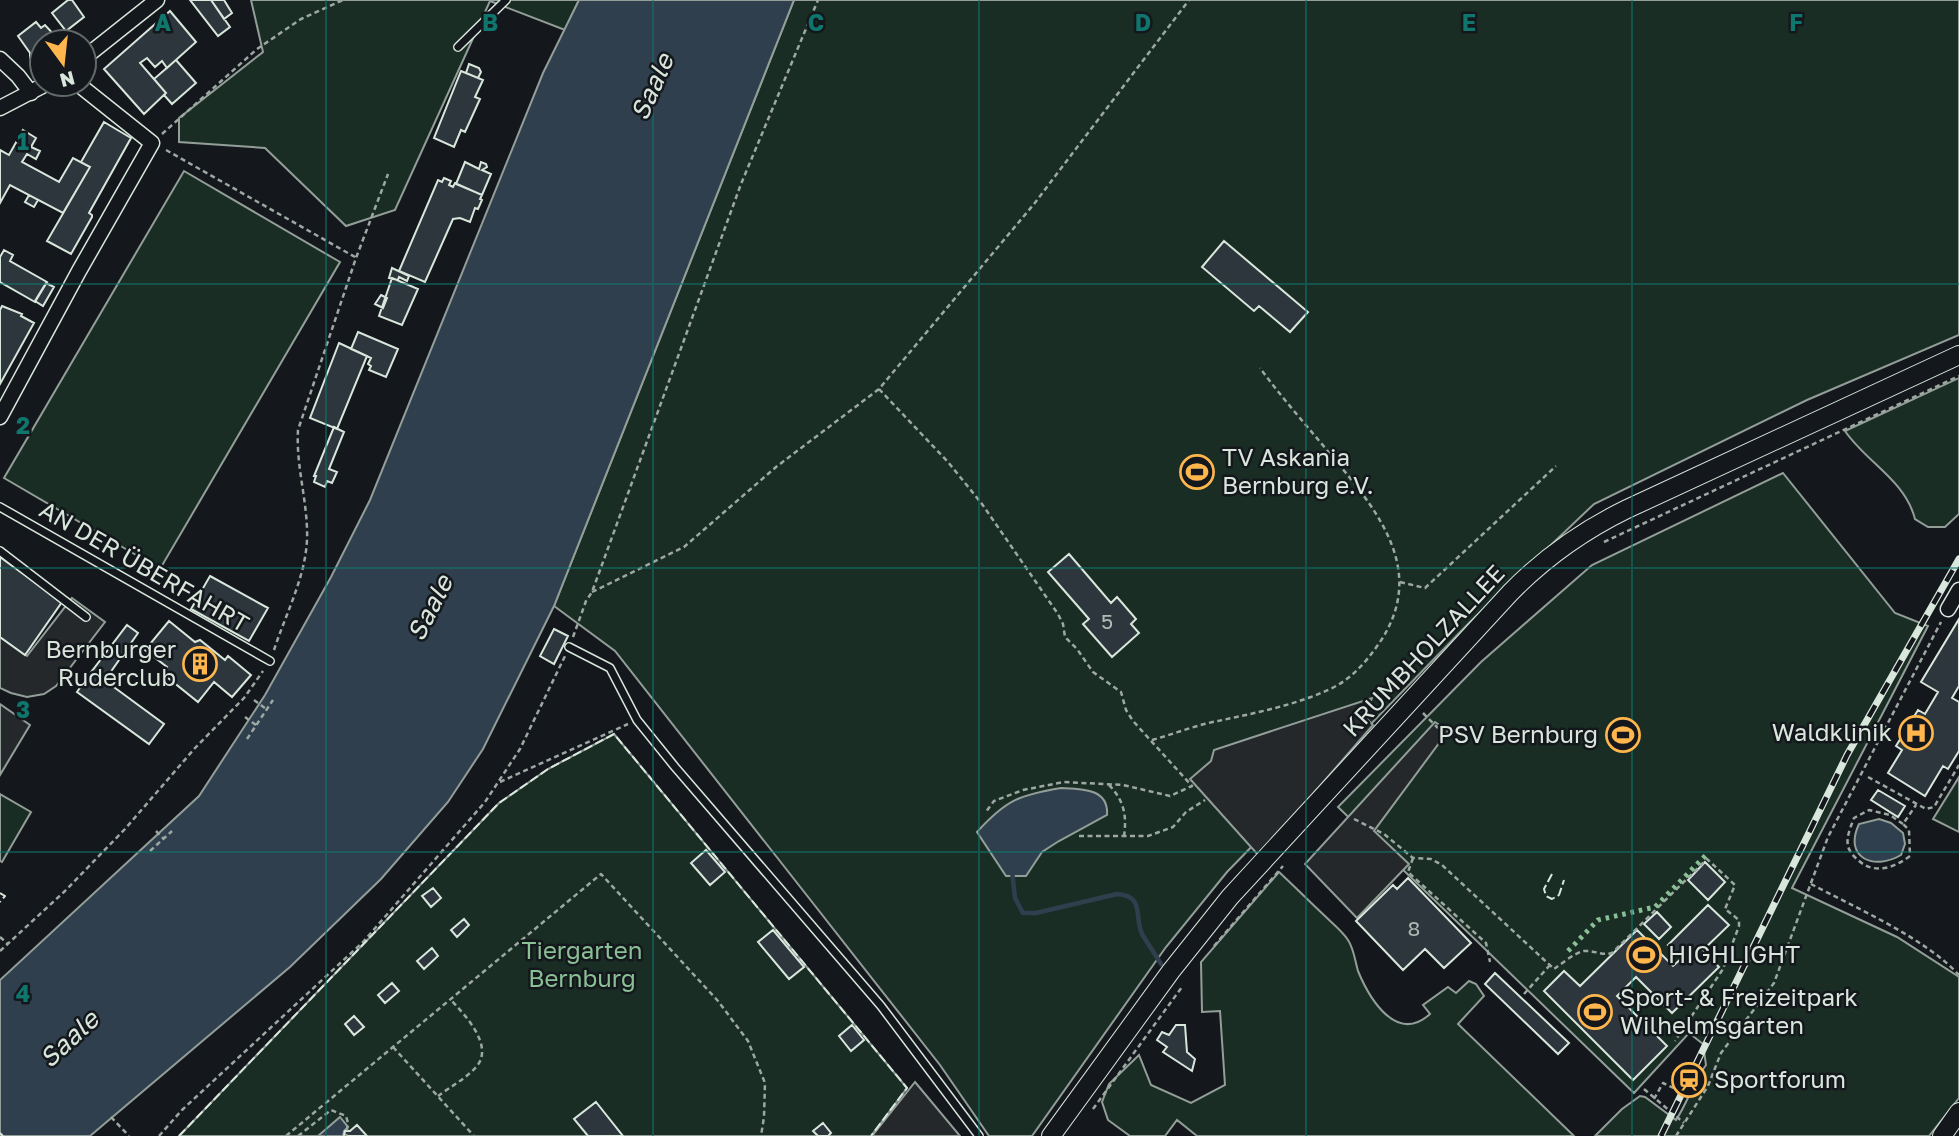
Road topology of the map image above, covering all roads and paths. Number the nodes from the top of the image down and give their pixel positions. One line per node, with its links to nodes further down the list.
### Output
1 (157, 0): 6 (street)
2 (343, 0): 13 (path)
3 (506, 0): 7 (lane)
4 (818, 0): 27 (path)
5 (1189, 0): 19 (path)
6 (98, 47)
7 (458, 47)
8 (0, 59): 9 (street)
9 (28, 89)
10 (28, 94): 12 (street)
11 (96, 98): 13 (street)
12 (0, 108)
13 (152, 143): 15 (path); 20 (street)
14 (388, 174): 15 (path)
15 (356, 258): 31 (path)
16 (1959, 355): 90 (street, KRUMBHOLZALLEE)
17 (1260, 368): 25 (path)
18 (1959, 376): 23 (path)
19 (879, 389): 27 (path); 41 (path)
20 (0, 417)
21 (1556, 466): 25 (path)
22 (0, 507): 31 (lane, AN DER ÜBERFAHRT)
23 (1594, 547)
24 (0, 551): 29 (lane)
25 (1400, 582): 41 (path)
26 (1959, 590): 28 (street)
27 (593, 592): 30 (path)
28 (1948, 609): 59 (path)
29 (86, 617)
30 (569, 648): 37 (lane); 44 (path)
31 (270, 661): 61 (path)
32 (254, 700): 34 (path)
33 (272, 700): 34 (path)
34 (267, 709): 38 (path)
35 (1423, 713): 39 (path)
36 (245, 716): 38 (path)
37 (638, 720): 44 (path); 89 (lane)
38 (257, 725): 40 (path)
39 (1438, 728)
40 (247, 739)
41 (1152, 740): 45 (path)
42 (1959, 765): 47 (path)
43 (1868, 777): 47 (path)
44 (497, 783): 83 (path)
45 (1109, 785): 48 (path); 54 (path)
46 (1205, 800): 54 (path)
47 (1916, 805): 50 (path)
48 (985, 813)
49 (1354, 819): 57 (path)
50 (1903, 824): 50 (path)
51 (156, 831): 55 (path)
52 (172, 831): 55 (path)
53 (1079, 836): 54 (path)
54 (1124, 836)
55 (163, 838): 56 (path)
56 (150, 850)
57 (1413, 858): 64 (path); 65 (path)
58 (1286, 863): 62 (path)
59 (1811, 884): 66 (path); 81 (path)
60 (0, 937): 61 (path)
61 (8, 944): 63 (path)
62 (1214, 946)
63 (0, 951)
64 (1490, 962)
65 (1550, 965): 68 (path); 70 (path)
66 (1959, 975)
67 (1188, 978): 79 (path)
68 (1524, 994)
69 (450, 1000): 71 (path); 74 (path); 88 (path)
70 (1675, 1041)
71 (393, 1047): 74 (path); 84 (path)
72 (1644, 1089): 75 (path)
73 (1678, 1090): 75 (path)
74 (438, 1096): 87 (path)
75 (1654, 1100): 77 (path)
76 (1671, 1105): 77 (path)
77 (1668, 1110): 81 (path)
78 (1959, 1112): 92 (street)
79 (1090, 1114)
80 (111, 1117): 82 (path)
81 (1685, 1123): 91 (path)
82 (129, 1136)
83 (159, 1136)
84 (286, 1136)
85 (298, 1136): 86 (path)
86 (346, 1136)
87 (474, 1136)
88 (761, 1136)
89 (979, 1136)
90 (1051, 1136)
91 (1676, 1136)
92 (1942, 1136)

